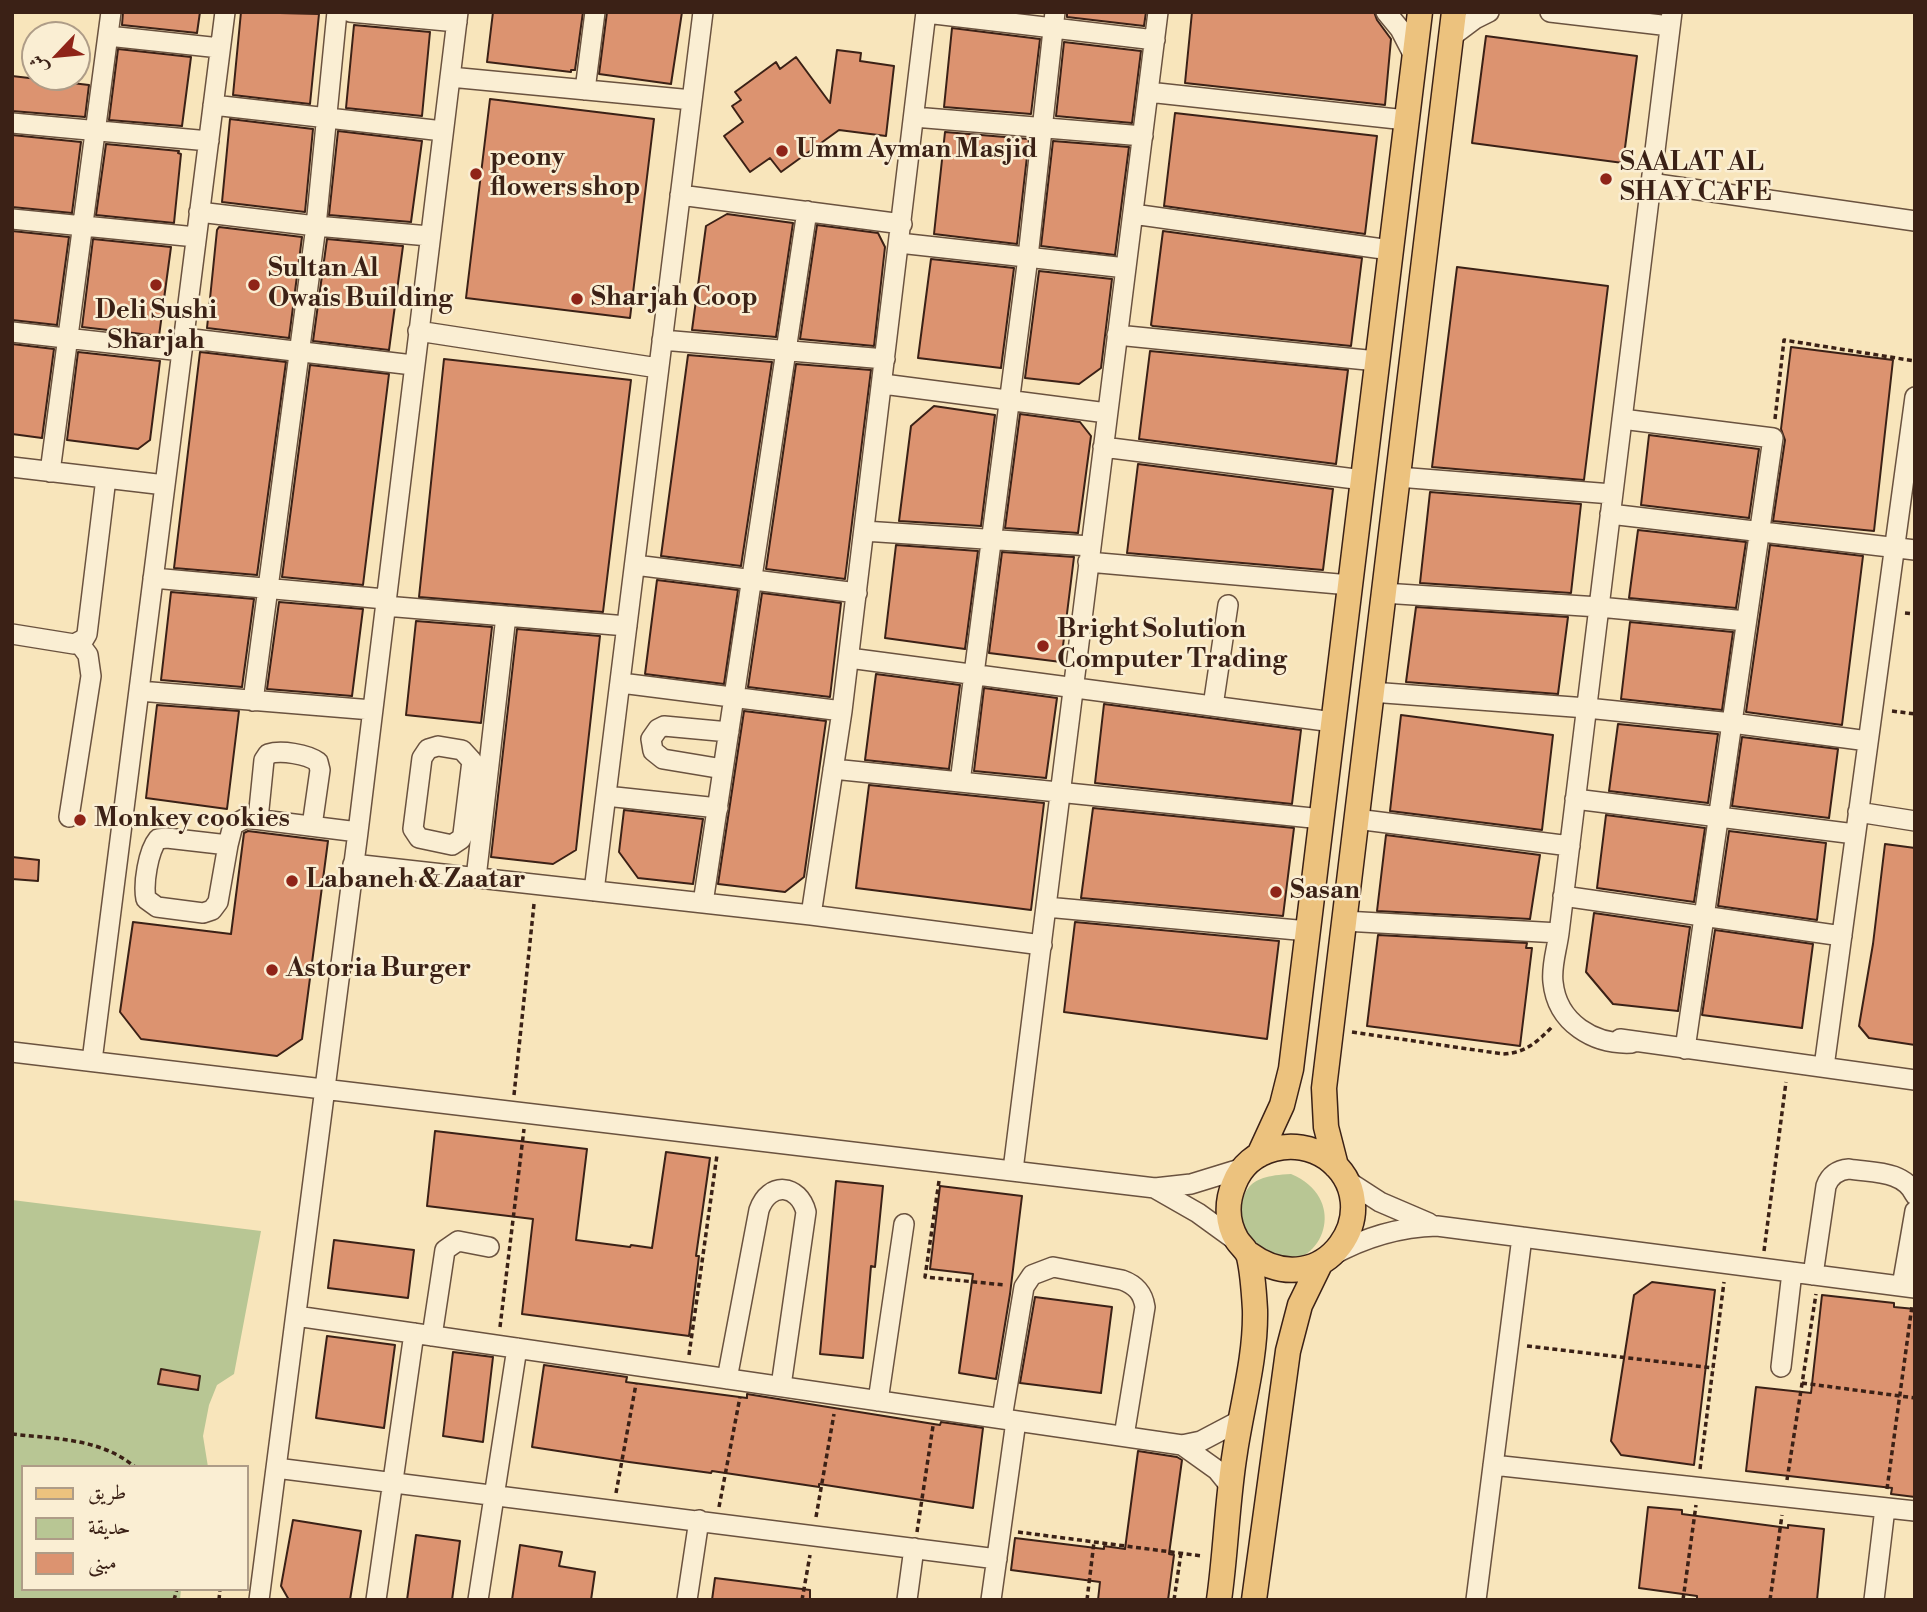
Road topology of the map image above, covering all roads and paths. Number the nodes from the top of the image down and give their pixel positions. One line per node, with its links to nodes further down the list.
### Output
1 (111, 12): 17 (street)
2 (225, 12): 20 (street)
3 (337, 12): 28 (street)
4 (350, 12): 14 (street)
5 (595, 12): 23 (street)
6 (703, 12): 25 (street)
7 (1158, 12): 19 (street)
8 (1386, 12): 21 (street)
9 (1420, 12): 21 (main road)
10 (1454, 12): 18 (main road)
11 (1489, 12): 18 (street)
12 (1550, 12): 15 (street)
13 (926, 13): 16 (street); 27 (street)
14 (457, 17): 22 (street)
15 (1671, 19): 36 (street)
16 (1054, 20): 19 (street); 31 (street)
17 (108, 36): 20 (street); 32 (street)
18 (1451, 37): 74 (main road)
19 (1155, 40): 24 (street)
20 (220, 48): 26 (street)
21 (1414, 56): 29 (main road)
22 (450, 78): 23 (street); 33 (street)
23 (585, 90): 25 (street)
24 (1148, 92): 29 (street); 34 (street)
25 (692, 100): 37 (street)
26 (213, 105): 28 (street); 35 (street)
27 (914, 117): 31 (street); 45 (street)
28 (328, 118): 33 (street); 44 (street)
29 (1406, 120): 48 (main road)
30 (12, 124): 32 (street)
31 (1041, 128): 34 (street); 49 (street)
32 (95, 131): 35 (street); 43 (street)
33 (443, 131): 46 (street)
34 (1143, 136): 40 (street)
35 (209, 141): 39 (street)
36 (1650, 183): 42 (street); 68 (street)
37 (680, 195): 38 (street); 55 (street)
38 (807, 211): 45 (street); 57 (street)
39 (199, 212): 44 (street); 47 (street)
40 (1133, 214): 48 (street); 50 (street)
41 (12, 219): 43 (street)
42 (1915, 221)
43 (83, 226): 47 (street); 54 (street)
44 (316, 226): 46 (street); 58 (street)
45 (901, 233): 49 (street); 59 (street)
46 (429, 236): 51 (street)
47 (196, 237): 56 (street)
48 (1390, 250): 61 (main road)
49 (1028, 257): 50 (street); 66 (street)
50 (1126, 268): 53 (street)
51 (418, 331): 62 (street); 63 (street)
52 (12, 332): 54 (street)
53 (1117, 335): 61 (street); 67 (street)
54 (67, 338): 56 (street); 73 (street)
55 (662, 340): 57 (street); 63 (street)
56 (183, 344): 58 (street); 76 (street)
57 (786, 351): 59 (street); 88 (street)
58 (299, 352): 62 (street); 90 (street)
59 (885, 359): 64 (street)
60 (1915, 360): 69 (path)
61 (1377, 361): 77 (main road)
62 (414, 365): 93 (street)
63 (658, 368): 86 (street)
64 (883, 384): 66 (street); 80 (street)
65 (1915, 397): 71 (street)
66 (1009, 401): 67 (street); 82 (street)
67 (1107, 413): 70 (street)
68 (1622, 419): 69 (street); 78 (street)
69 (1773, 438): 81 (street)
70 (1103, 447): 77 (street); 85 (street)
71 (1911, 455): 83 (street)
72 (12, 467): 73 (street)
73 (50, 472): 75 (street)
74 (1398, 477): 78 (street); 92 (main road)
75 (106, 478): 76 (street); 100 (street)
76 (165, 485): 87 (street)
77 (1362, 485): 89 (main road); 92 (main road)
78 (1612, 494): 79 (street)
79 (1610, 514): 81 (street); 95 (street)
80 (864, 531): 82 (street); 91 (street)
81 (1759, 532): 83 (street); 97 (street)
82 (991, 540): 85 (street); 102 (street)
83 (1894, 548): 84 (street); 116 (street)
84 (1915, 550)
85 (1089, 554): 89 (street); 104 (street)
86 (635, 565): 88 (street); 98 (street)
87 (153, 578): 90 (street); 105 (street)
88 (752, 580): 91 (street); 107 (street)
89 (1350, 585): 113 (main road)
90 (268, 589): 93 (street); 108 (street)
91 (857, 593): 101 (street)
92 (1383, 593): 95 (street); 106 (main road)
93 (385, 603): 96 (street); 111 (street)
94 (1228, 605): 109 (street)
95 (1599, 607): 97 (street); 110 (street)
96 (506, 616): 98 (street); 132 (street)
97 (1746, 621): 114 (street)
98 (628, 626): 103 (street)
99 (12, 634): 100 (street)
100 (79, 643): 125 (street)
101 (849, 658): 102 (street); 112 (street)
102 (974, 674): 104 (street); 119 (street)
103 (621, 683): 107 (street); 121 (street)
104 (1073, 687): 109 (street); 120 (street)
105 (139, 691): 108 (street); 156 (street)
106 (1371, 692): 110 (street); 128 (main road)
107 (734, 697): 112 (street); 115 (street)
108 (253, 701): 111 (street)
109 (1213, 706): 113 (street)
110 (1587, 708): 114 (street); 122 (street)
111 (372, 710): 133 (street)
112 (842, 711): 118 (street)
113 (1333, 722): 127 (main road)
114 (1732, 723): 116 (street); 126 (street)
115 (729, 732): 117 (street); 117 (street)
116 (1868, 741): 124 (street)
117 (723, 769): 123 (street)
118 (833, 769): 119 (street); 144 (street)
119 (960, 782): 120 (street)
120 (1060, 792): 127 (street); 143 (street)
121 (606, 796): 123 (street); 140 (street)
122 (1575, 799): 126 (street); 136 (street)
123 (718, 808): 142 (street)
124 (1858, 812): 130 (street); 134 (street)
125 (69, 817)
126 (1718, 817): 134 (street); 145 (street)
127 (1322, 819): 147 (main road)
128 (1356, 819): 136 (street); 146 (main road)
129 (258, 820): 131 (street); 131 (street); 135 (street)
130 (1915, 821)
131 (312, 826): 133 (street)
132 (473, 828): 132 (street); 138 (street)
133 (358, 832): 137 (street)
134 (1855, 834): 148 (street)
135 (228, 845): 135 (street)
136 (1570, 846): 141 (street)
137 (353, 864): 138 (street); 160 (street)
138 (476, 878): 139 (street)
139 (536, 884): 140 (street); 161 (path)
140 (594, 891): 142 (street)
141 (1563, 897): 145 (street); 149 (street)
142 (703, 903): 144 (street)
143 (1046, 907): 147 (street); 150 (street)
144 (811, 915): 150 (street)
145 (1704, 916): 148 (street); 154 (street)
146 (1344, 921): 149 (street); 152 (main road)
147 (1308, 931): 164 (main road)
148 (1842, 936): 158 (street)
149 (1558, 942): 151 (street); 153 (street)
150 (1042, 945): 165 (street)
151 (1565, 1014): 152 (path); 153 (street)
152 (1331, 1029): 166 (main road)
153 (1632, 1043): 154 (street)
154 (1685, 1049): 157 (street)
155 (12, 1052): 156 (street)
156 (92, 1061): 160 (street)
157 (1788, 1062): 158 (street); 177 (path)
158 (1824, 1067): 159 (street)
159 (1915, 1080)
160 (324, 1090): 161 (street); 182 (street)
161 (519, 1112): 162 (street); 185 (path)
162 (719, 1136): 163 (street); 189 (path)
163 (942, 1161): 165 (street); 180 (path)
164 (1251, 1161): 166 (main road); 167 (street); 174 (main road)
165 (1013, 1170): 167 (street)
166 (1341, 1173): 171 (street); 175 (main road)
167 (1155, 1188): 174 (street)
168 (1915, 1195): 179 (street)
169 (1915, 1211): 181 (street)
170 (904, 1224): 196 (street)
171 (1437, 1226): 172 (street); 175 (street)
172 (1522, 1237): 176 (street); 184 (street)
173 (489, 1247): 183 (street)
174 (1243, 1248): 175 (main road); 199 (main road)
175 (1325, 1260): 232 (main road)
176 (1726, 1264): 177 (street); 188 (path)
177 (1762, 1268): 178 (street)
178 (1792, 1272): 179 (street); 187 (street)
179 (1816, 1275): 181 (street); 191 (path)
180 (1024, 1287): 198 (street); 201 (street)
181 (1910, 1287): 194 (path)
182 (296, 1316): 183 (street); 205 (street)
183 (423, 1335): 185 (street); 206 (street)
184 (1508, 1343): 188 (path); 204 (street)
185 (507, 1347): 186 (street); 209 (street)
186 (639, 1366): 189 (street); 212 (path)
187 (1781, 1367)
188 (1713, 1368): 208 (path)
189 (687, 1373): 190 (street)
190 (735, 1380): 192 (street); 192 (street); 214 (path)
191 (1802, 1383): 194 (path); 210 (path)
192 (781, 1387): 193 (street)
193 (838, 1395): 196 (street); 216 (path)
194 (1900, 1396): 195 (path); 211 (path)
195 (1915, 1398)
196 (878, 1401): 197 (street)
197 (936, 1409): 198 (street); 218 (path)
198 (1009, 1419): 201 (street); 215 (street)
199 (1239, 1421): 202 (street); 207 (main road)
200 (12, 1434): 203 (path)
201 (1124, 1436): 202 (street)
202 (1182, 1445): 207 (street)
203 (132, 1465)
204 (1493, 1465): 208 (street); 233 (street)
205 (276, 1468): 206 (street); 222 (street)
206 (393, 1482): 209 (street); 223 (street)
207 (1230, 1486): 221 (main road)
208 (1698, 1488): 210 (street); 234 (path)
209 (495, 1494): 212 (street); 224 (street)
210 (1784, 1497): 211 (street); 235 (path)
211 (1885, 1508): 213 (street); 236 (street)
212 (614, 1509): 214 (street)
213 (1915, 1511)
214 (707, 1521): 216 (street); 225 (street)
215 (999, 1530): 217 (path); 220 (street)
216 (813, 1535): 218 (street); 226 (path)
217 (1094, 1542): 219 (path); 229 (path)
218 (914, 1548): 220 (street); 227 (street)
219 (1181, 1553): 221 (path); 230 (path)
220 (997, 1559): 228 (street)
221 (1225, 1559): 231 (main road)
222 (259, 1600)
223 (376, 1600)
224 (478, 1600)
225 (687, 1600)
226 (802, 1600)
227 (907, 1600)
228 (991, 1600)
229 (1087, 1600)
230 (1174, 1600)
231 (1219, 1600)
232 (1254, 1600)
233 (1476, 1600)
234 (1683, 1600)
235 (1770, 1600)
236 (1874, 1600)

